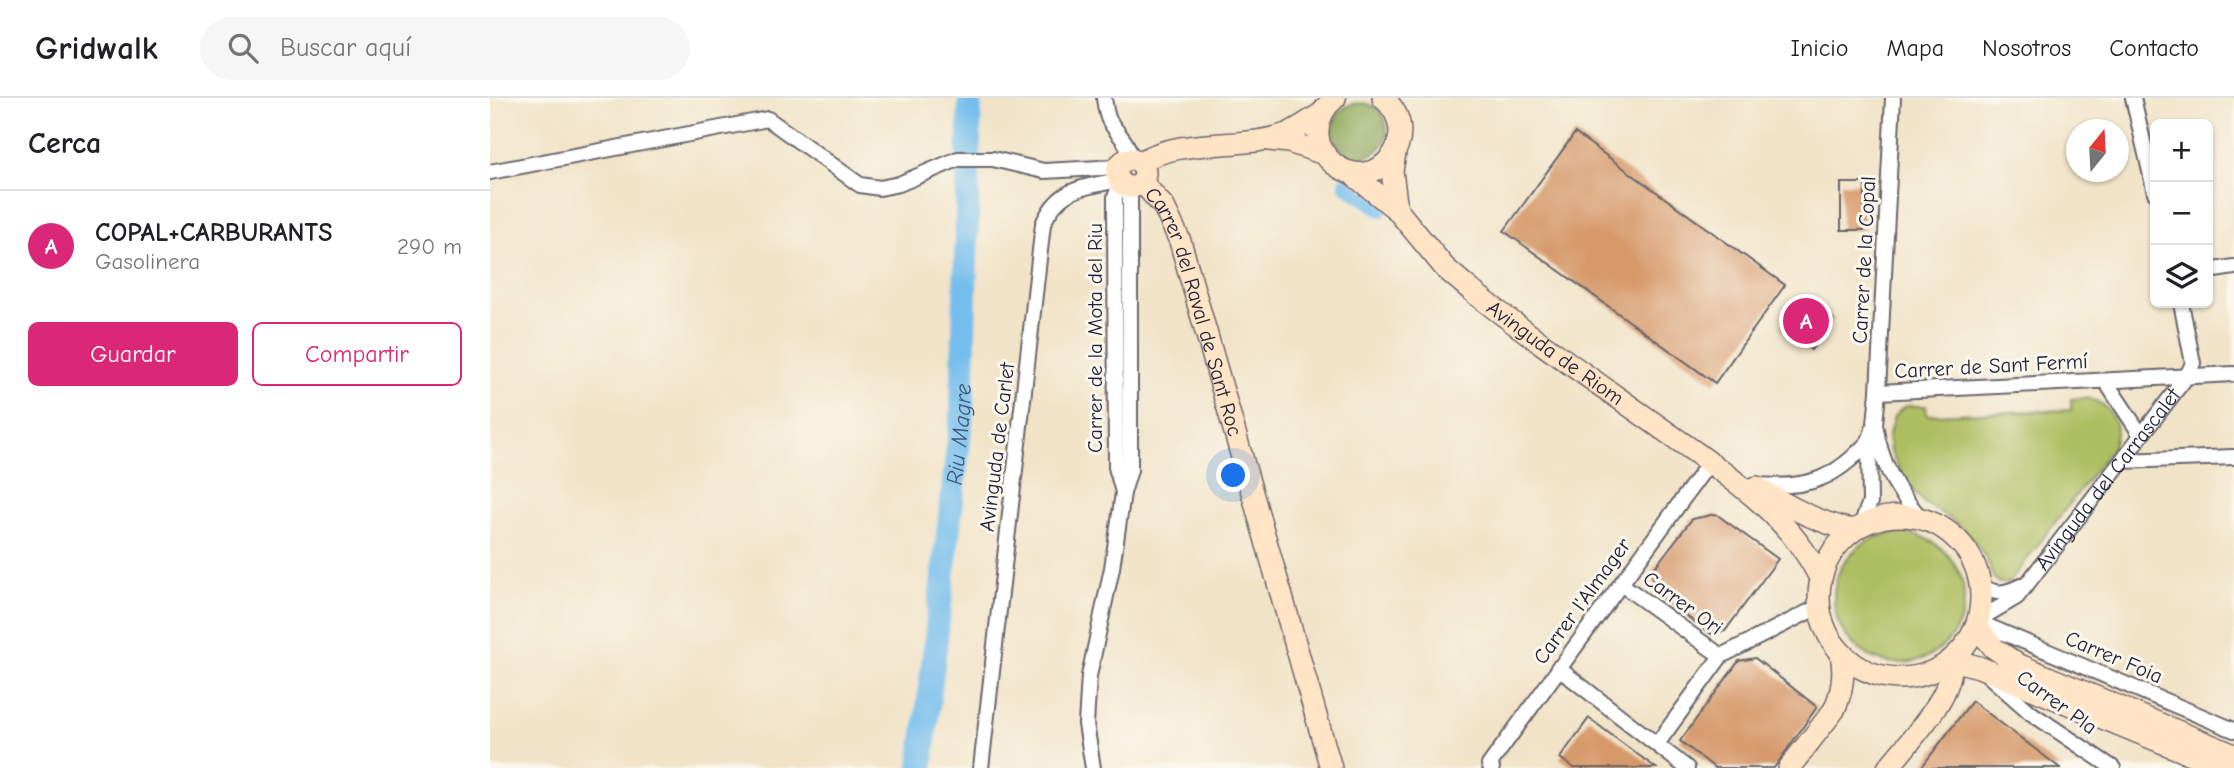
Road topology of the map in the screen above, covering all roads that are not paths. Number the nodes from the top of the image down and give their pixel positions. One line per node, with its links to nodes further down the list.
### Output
1 (1104, 98): 11 (street)
2 (1383, 98): 7 (street)
3 (1893, 98): 20 (street, Carrer de la Copal)
4 (2133, 98): 12 (street)
5 (1328, 106): 6 (street); 8 (street)
6 (1260, 139): 8 (street, Avinguda de Riom); 11 (street)
7 (1395, 153): 10 (street); 13 (street)
8 (1324, 154): 10 (street, Avinguda de Riom)
9 (490, 172): 11 (street)
10 (1350, 172): 13 (street, Avinguda de Riom)
11 (1129, 174): 46 (street, Avinguda de Carlet); 47 (street, Carrer de la Mota del Riu); 48 (street, Carrer del Raval de Sant Roc)
12 (2153, 182)
13 (1396, 210): 26 (street, Avinguda de Riom)
14 (2234, 267): 15 (street)
15 (2213, 270)
16 (2182, 308): 18 (street)
17 (2234, 374): 18 (street, Carrer de Sant Fermí)
18 (2187, 376): 19 (street, Carrer de Sant Fermí); 22 (street, Avinguda del Carrascalet)
19 (2106, 382): 20 (street, Carrer de Sant Fermí); 22 (street, Carrer de Sant Fermí)
20 (1878, 393): 21 (street, Carrer de la Copal)
21 (1875, 424): 23 (street, Carrer de la Copal); 29 (street, Carrer de la Copal)
22 (2141, 435): 25 (street, Avinguda del Carrascalet)
23 (1869, 441): 28 (street, Carrer de la Copal); 30 (street, Carrer de la Copal)
24 (2234, 457): 25 (street)
25 (2122, 461): 32 (street, Avinguda del Carrascalet)
26 (1709, 463): 27 (street, Avinguda de Riom); 33 (street, Carrer l'Almager)
27 (1731, 478): 28 (street, Avinguda de Riom); 31 (street, Avinguda de Riom)
28 (1753, 485): 30 (street, Avinguda de Riom)
29 (1920, 518): 30 (street); 34 (street)
30 (1857, 528): 31 (street)
31 (1820, 578): 35 (street)
32 (2029, 583): 34 (street, Avinguda del Carrascalet); 36 (street, Avinguda del Carrascalet)
33 (1620, 584): 38 (street, Carrer Ori); 41 (street, Carrer l'Almager)
34 (1981, 586): 36 (street)
35 (1818, 607): 37 (street); 38 (street)
36 (1977, 623): 39 (street); 42 (street, Carrer Foia); 44 (street)
37 (1842, 654): 39 (street); 50 (street)
38 (1721, 656): 43 (street)
39 (1950, 667): 40 (street); 51 (street)
40 (1979, 667): 52 (street, Carrer Pla); 53 (street)
41 (1558, 668): 43 (street); 45 (street, Carrer l'Almager)
42 (2234, 730)
43 (1657, 744): 49 (street)
44 (2234, 755)
45 (1491, 766)
46 (981, 768)
47 (1093, 768)
48 (1331, 768)
49 (1687, 768)
50 (1788, 768)
51 (1888, 768)
52 (2113, 768)
53 (2224, 768)

